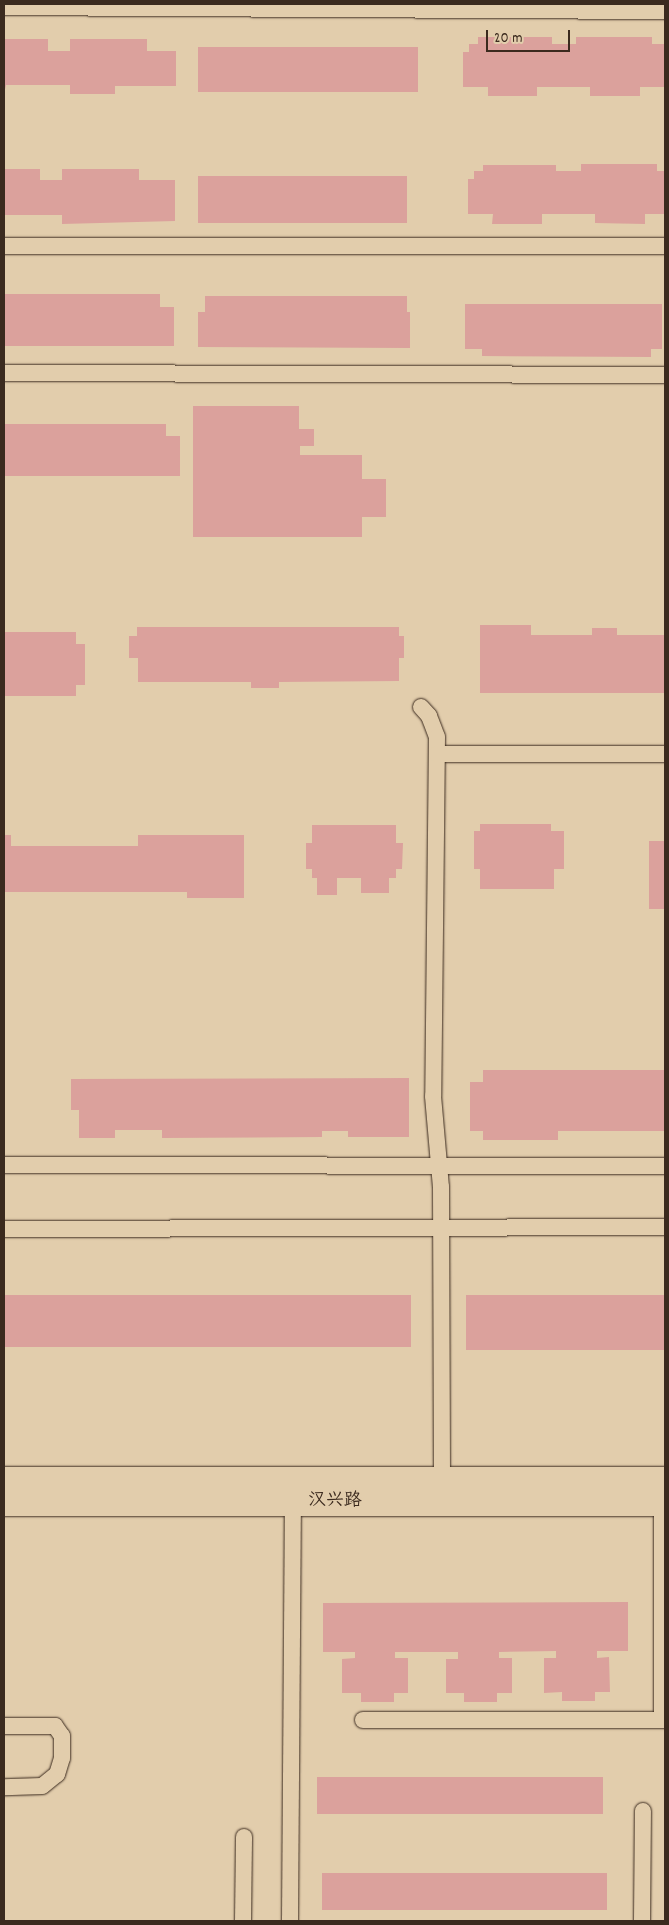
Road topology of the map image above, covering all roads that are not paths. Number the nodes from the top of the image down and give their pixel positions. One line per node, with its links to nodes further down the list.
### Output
1 (4, 7): 2 (lane)
2 (665, 10)
3 (4, 246): 4 (lane)
4 (665, 246)
5 (4, 373): 6 (lane)
6 (665, 375)
7 (421, 707): 8 (lane)
8 (437, 754): 9 (lane); 11 (lane)
9 (665, 754)
10 (4, 1165): 11 (lane)
11 (439, 1165): 12 (lane); 15 (lane)
12 (665, 1166)
13 (665, 1227): 15 (lane)
14 (4, 1228): 15 (lane)
15 (441, 1228): 17 (lane)
16 (4, 1481): 17 (street, 汉兴路)
17 (442, 1481): 18 (street, 汉兴路)
18 (664, 1495): 20 (street, 汉兴路); 22 (lane)
19 (4, 1502): 20 (street, 汉兴路)
20 (294, 1502): 28 (lane)
21 (363, 1720): 22 (lane)
22 (664, 1720)
23 (4, 1726): 24 (lane)
24 (4, 1786)
25 (642, 1811): 29 (lane)
26 (244, 1837): 27 (lane)
27 (243, 1921)
28 (290, 1921)
29 (642, 1921)

